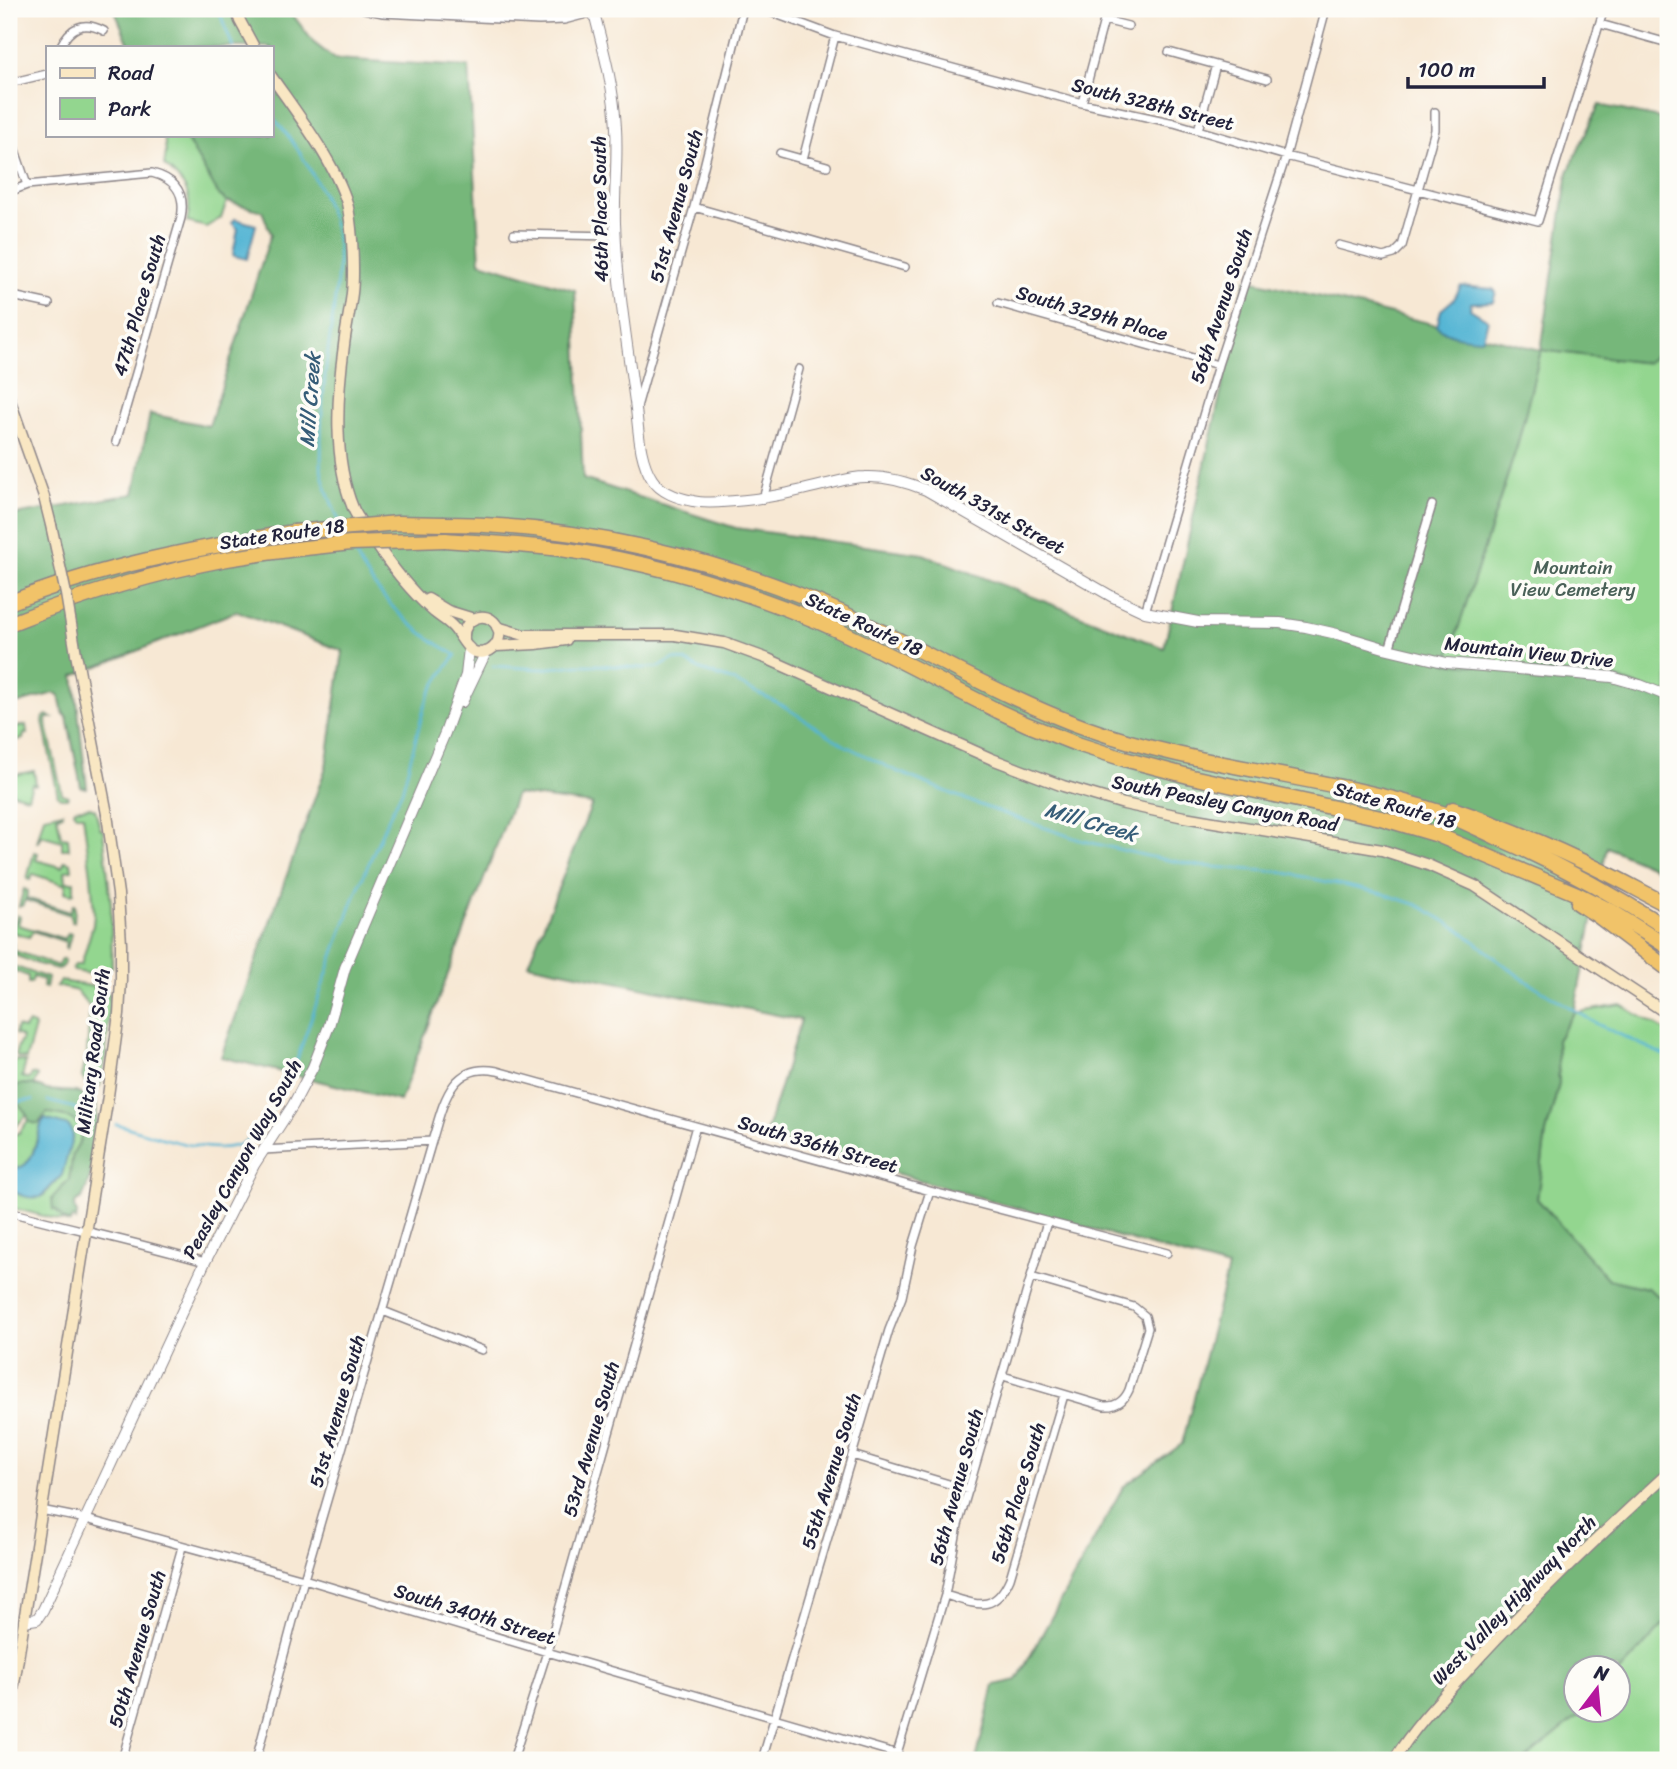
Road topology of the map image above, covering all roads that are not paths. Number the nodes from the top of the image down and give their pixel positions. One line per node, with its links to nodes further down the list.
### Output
1 (236, 9): 16 (main road)
2 (364, 9): 8 (street)
3 (743, 9): 34 (street, 51st Avenue South)
4 (762, 9): 13 (street, South 328th Street)
5 (1107, 9): 9 (street)
6 (1326, 9): 28 (street, 56th Avenue South)
7 (1604, 9): 10 (street)
8 (594, 10): 36 (street, 46th Place South)
9 (1104, 20): 11 (street); 23 (street)
10 (1600, 24): 14 (street); 32 (street, South 328th Street)
11 (1128, 26)
12 (104, 31): 15 (street)
13 (835, 36): 23 (street, South 328th Street); 29 (street)
14 (1668, 43)
15 (61, 46)
16 (253, 46)
17 (1169, 52): 18 (street)
18 (1216, 65): 21 (street); 25 (street)
19 (46, 74): 22 (street)
20 (273, 79): 49 (main road)
21 (1267, 79)
22 (9, 83)
23 (1082, 103): 25 (street, South 328th Street)
24 (1435, 112): 32 (street)
25 (1198, 130): 28 (street, South 328th Street)
26 (13, 144): 31 (street)
27 (780, 153): 29 (street)
28 (1286, 156): 32 (street, South 328th Street); 42 (street, 56th Avenue South)
29 (803, 159): 30 (street)
30 (827, 166)
31 (27, 186): 33 (street); 46 (street, 47th Place South)
32 (1418, 190): 37 (street)
33 (9, 192)
34 (694, 207): 38 (street); 45 (street, 51st Avenue South)
35 (514, 234): 36 (street)
36 (615, 236): 45 (street, 46th Place South)
37 (1339, 245)
38 (905, 267)
39 (9, 299): 40 (street)
40 (49, 303)
41 (999, 303): 42 (street, South 329th Place)
42 (1218, 365): 51 (street, 56th Avenue South)
43 (799, 369): 47 (street)
44 (9, 398): 75 (main road, Military Road South, bridge)
45 (636, 410): 47 (street, South 331st Street)
46 (116, 442)
47 (763, 499): 51 (street, South 331st Street)
48 (1432, 505): 58 (street)
49 (390, 564): 52 (main road); 56 (main road)
50 (9, 603): 61 (highway, State Route 18, bridge)
51 (1145, 612): 58 (street, South 331st Street)
52 (474, 619): 54 (main road); 56 (main road)
53 (9, 624): 62 (highway, State Route 18, bridge)
54 (498, 627): 55 (main road, South Peasley Canyon Road); 57 (main road)
55 (593, 635): 57 (main road, South Peasley Canyon Road); 67 (main road, South Peasley Canyon Road)
56 (466, 644): 57 (main road); 60 (street, Peasley Canyon Way South)
57 (491, 649): 60 (street, Peasley Canyon Way South)
58 (1386, 649): 59 (street, Mountain View Drive)
59 (1668, 696)
60 (445, 733): 71 (street, Peasley Canyon Way South)
61 (1334, 785): 63 (highway); 64 (highway, State Route 18)
62 (1541, 879): 65 (highway, State Route 18); 66 (highway)
63 (1668, 905)
64 (1668, 929)
65 (1668, 947)
66 (1668, 969)
67 (1668, 1014)
68 (461, 1076): 69 (street, South 336th Street); 70 (street, 51st Avenue South)
69 (696, 1126): 72 (street, South 336th Street); 92 (street, 53rd Avenue South)
70 (432, 1141): 71 (street); 79 (street, 51st Avenue South)
71 (262, 1150): 77 (street, Peasley Canyon Way South)
72 (930, 1191): 74 (street, South 336th Street); 83 (street, 55th Avenue South)
73 (9, 1212): 75 (street)
74 (1047, 1222): 76 (street, South 336th Street); 78 (street, 56th Avenue South)
75 (85, 1232): 77 (street); 86 (main road, Military Road South)
76 (1167, 1253)
77 (205, 1262): 87 (street, Peasley Canyon Way South)
78 (1031, 1277): 81 (street, 56th Avenue South); 82 (street)
79 (383, 1311): 80 (street); 89 (street, 51st Avenue South)
80 (482, 1350)
81 (1003, 1376): 82 (street); 85 (street, 56th Avenue South)
82 (1064, 1395): 90 (street, 56th Place South)
83 (852, 1455): 85 (street); 94 (street, 55th Avenue South)
84 (1668, 1473): 100 (main road, West Valley Highway North)
85 (969, 1490): 90 (street, 56th Avenue South)
86 (41, 1510): 87 (street, South 340th Street); 91 (main road, Military Road South)
87 (86, 1520): 88 (street, South 340th Street); 91 (street, Peasley Canyon Way South)
88 (182, 1547): 89 (street, South 340th Street); 96 (street, 50th Avenue South)
89 (304, 1579): 92 (street, South 340th Street); 97 (street, 51st Avenue South)
90 (945, 1595): 95 (street, 56th Avenue South)
91 (24, 1621): 93 (main road, Military Road South)
92 (547, 1652): 94 (street, South 340th Street); 98 (street, 53rd Avenue South)
93 (9, 1715)
94 (774, 1718): 95 (street, South 340th Street); 99 (street, 55th Avenue South)
95 (896, 1757)
96 (122, 1760)
97 (257, 1760)
98 (513, 1760)
99 (762, 1760)
100 (1394, 1760)

